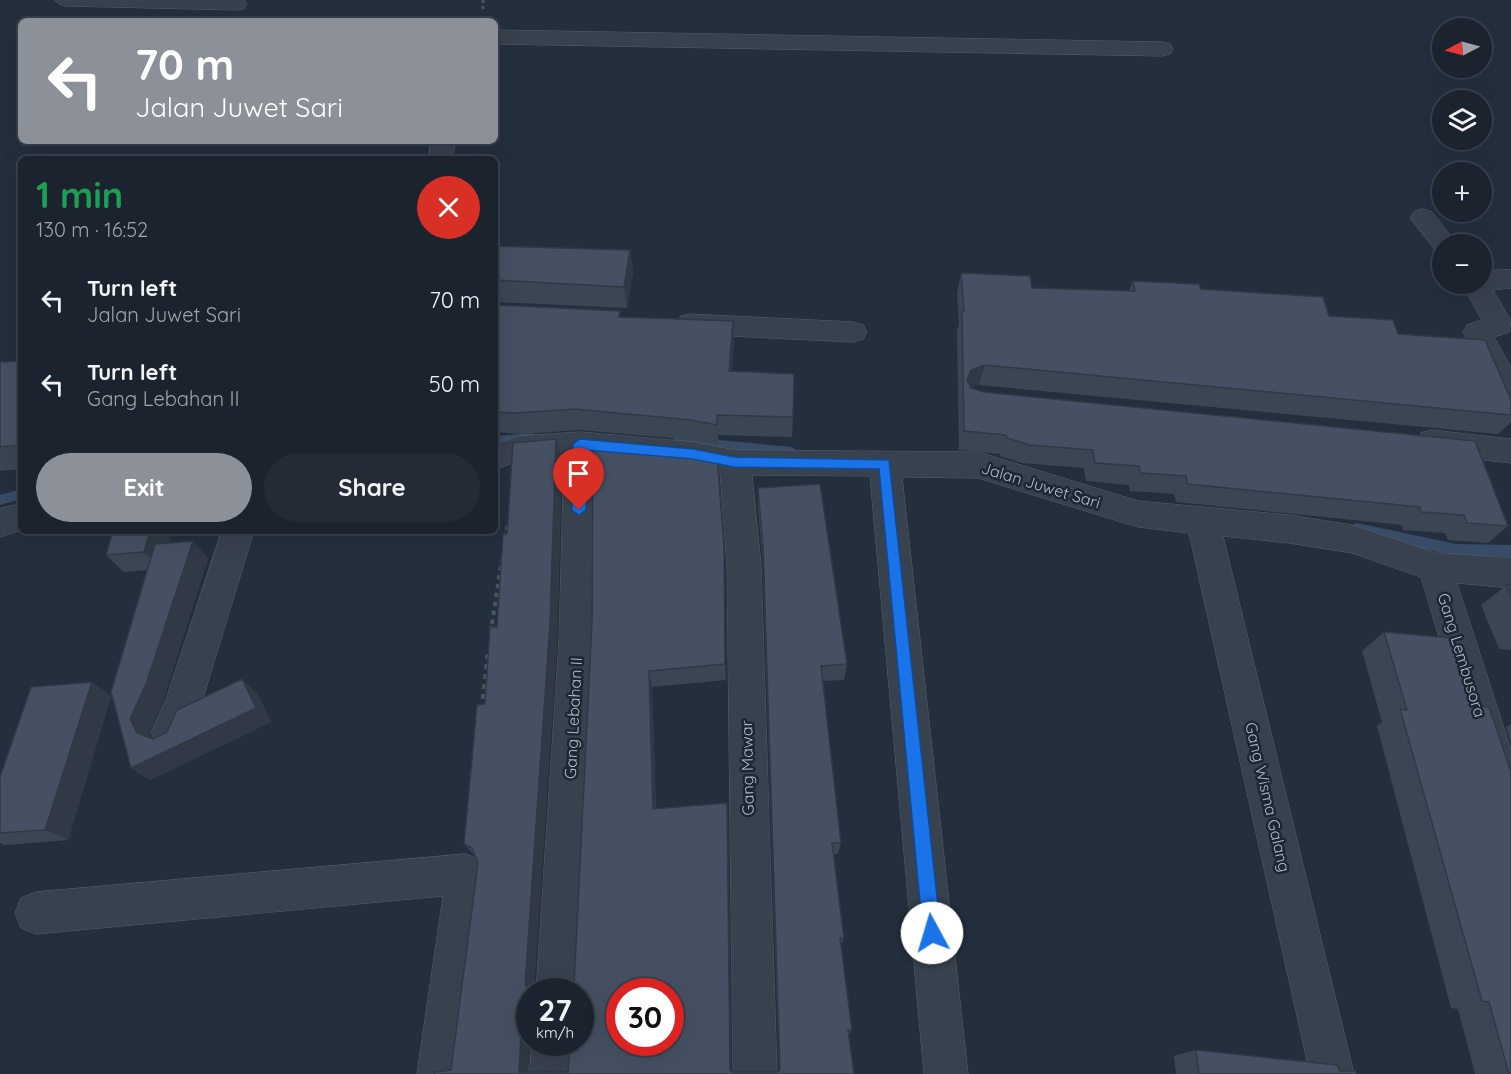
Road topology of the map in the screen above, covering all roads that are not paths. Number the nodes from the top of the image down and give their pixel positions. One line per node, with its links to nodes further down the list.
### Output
1 (66, 0): 2 (street)
2 (236, 3)
3 (498, 38): 4 (street)
4 (1162, 49)
5 (1423, 218): 6 (street)
6 (1436, 234)
7 (1511, 279): 8 (street)
8 (1492, 280)
9 (1482, 294): 12 (street)
10 (664, 322): 11 (street)
11 (853, 332)
12 (1511, 395)
13 (1402, 440): 15 (street)
14 (580, 444): 16 (street, Jalan Juwet Sari); 17 (street, Jalan Juwet Sari); 28 (street, Gang Lebahan II)
15 (1511, 451)
16 (498, 456)
17 (734, 462): 18 (street, Jalan Juwet Sari); 32 (street, Gang Mawar)
18 (885, 464): 20 (street, Jalan Juwet Sari); 33 (street)
19 (18, 519): 21 (street)
20 (1203, 520): 23 (street, Jalan Juwet Sari); 34 (street, Gang Wisma Galang)
21 (0, 523)
22 (237, 534): 25 (street)
23 (1435, 567): 24 (street, Jalan Juwet Sari); 26 (street, Gang Lembusora)
24 (1511, 573)
25 (170, 732)
26 (1511, 811)
27 (36, 913): 30 (street)
28 (558, 978)
29 (553, 1056): 31 (street)
30 (439, 1074)
31 (552, 1074)
32 (755, 1074)
33 (946, 1074)
34 (1332, 1074)

